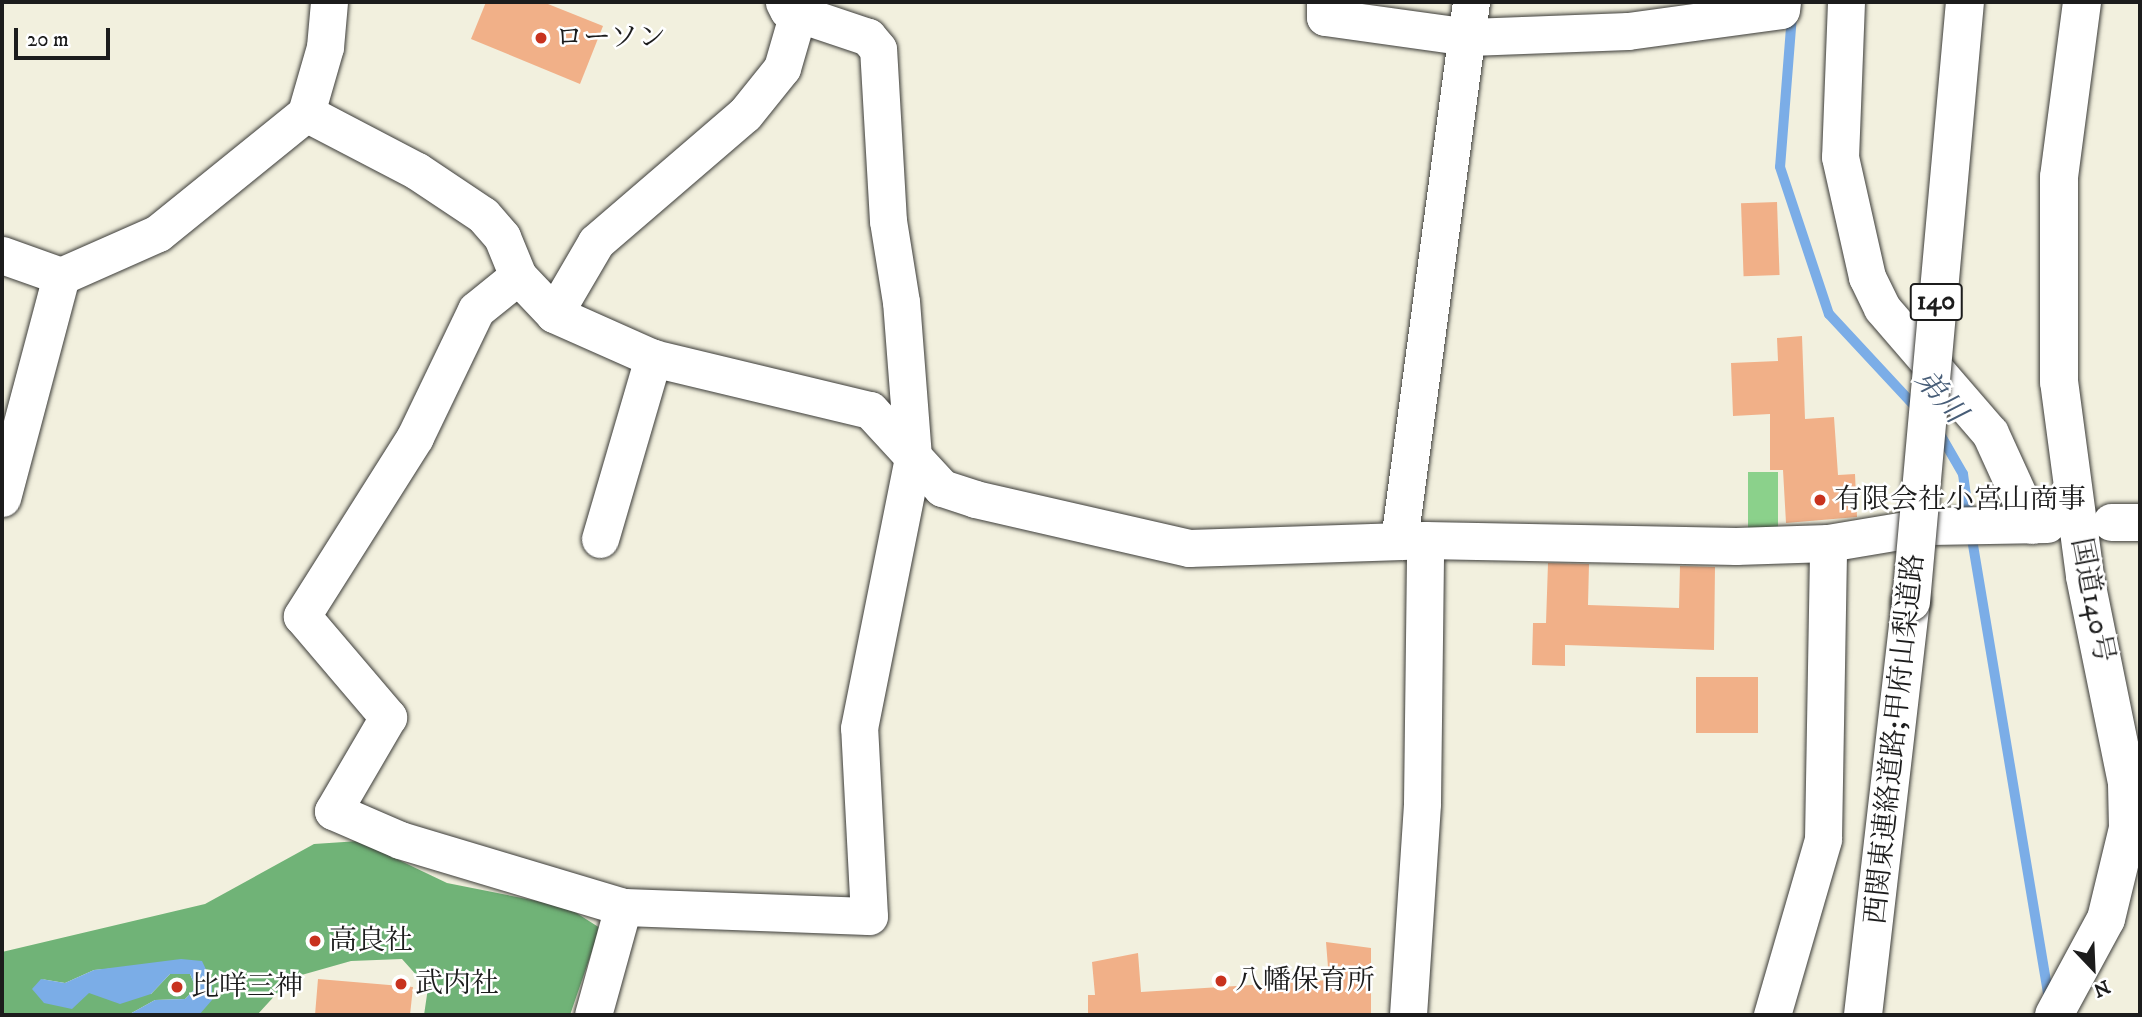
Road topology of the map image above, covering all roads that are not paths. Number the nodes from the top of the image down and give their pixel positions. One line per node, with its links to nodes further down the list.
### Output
1 (329, 2): 9 (street)
2 (1325, 2): 8 (street)
3 (1782, 2): 8 (street)
4 (1846, 2): 19 (street)
5 (1965, 2): 24 (highway, 西関東連絡道路;甲府山梨道路 / 140, bridge)
6 (2082, 2): 25 (highway, 国道140号)
7 (791, 7): 13 (street); 15 (street)
8 (1470, 19): 18 (street)
9 (306, 113): 11 (street); 12 (street)
10 (2, 255): 11 (street)
11 (61, 275): 16 (street)
12 (518, 276): 13 (street); 20 (street)
13 (554, 314): 14 (street)
14 (653, 358): 15 (street); 17 (street)
15 (913, 457): 18 (street); 20 (street)
16 (2, 498)
17 (600, 539)
18 (1412, 540): 19 (street); 22 (street)
19 (1828, 543): 23 (street)
20 (623, 907): 21 (street)
21 (593, 1015)
22 (1408, 1015)
23 (1772, 1015)
24 (1863, 1015)
25 (2054, 1015)

